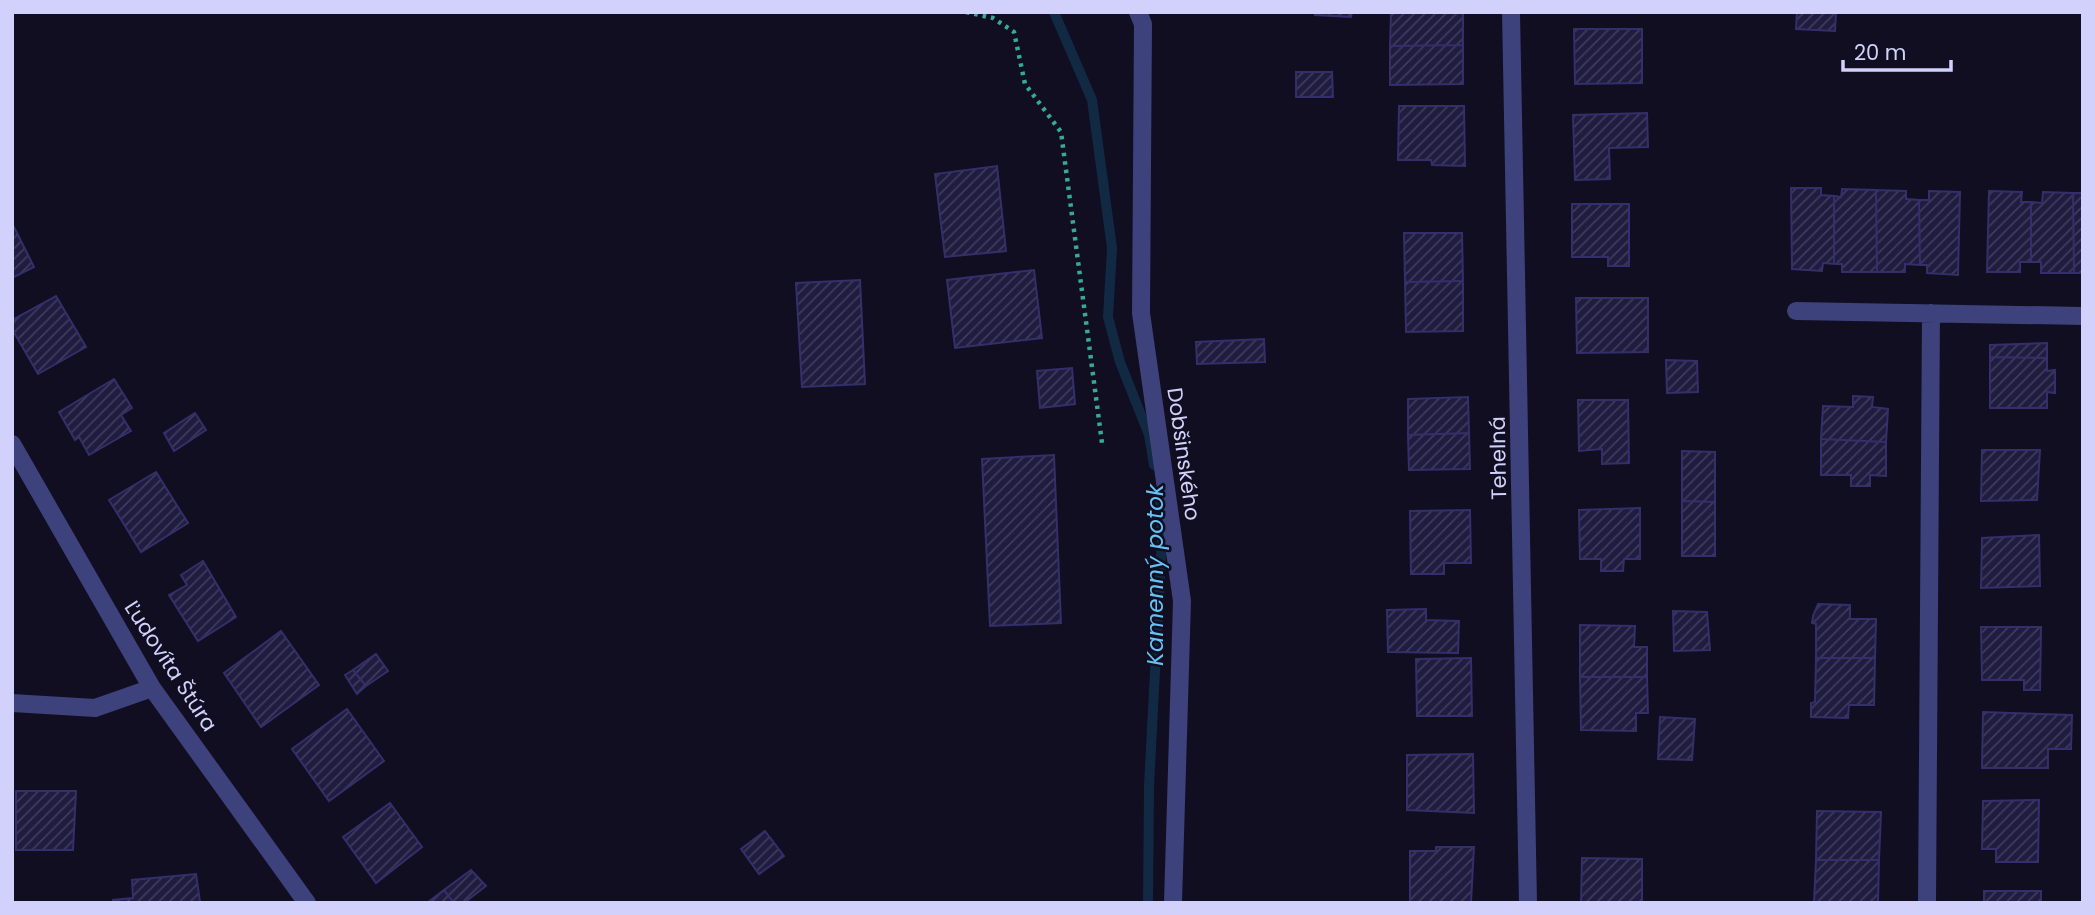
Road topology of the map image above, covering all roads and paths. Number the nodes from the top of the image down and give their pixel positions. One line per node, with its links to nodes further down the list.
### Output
1 (966, 12): 7 (path)
2 (1138, 12): 12 (street, Dobšinského)
3 (1511, 12): 13 (street, Tehelná)
4 (1796, 311): 5 (street)
5 (1931, 313): 6 (street); 14 (street)
6 (2083, 316)
7 (1102, 443)
8 (12, 444): 9 (street, Ľudovíta Štúra)
9 (152, 688): 10 (street); 11 (street, Ľudovíta Štúra)
10 (12, 703)
11 (307, 903)
12 (1173, 903)
13 (1528, 903)
14 (1927, 903)

